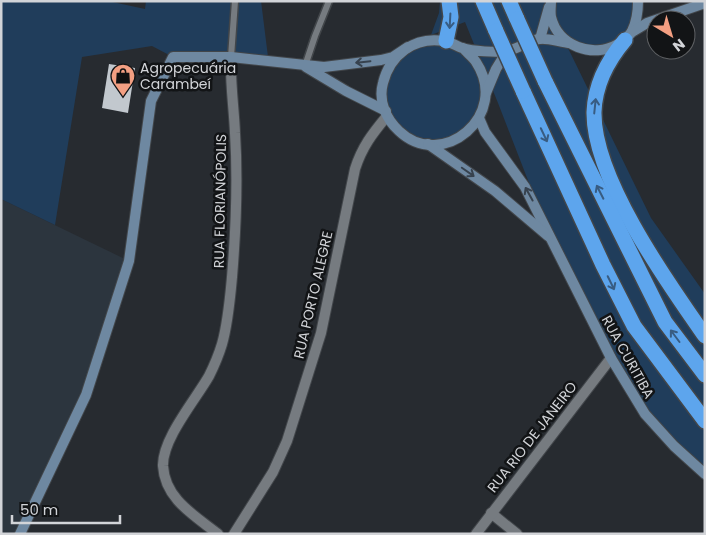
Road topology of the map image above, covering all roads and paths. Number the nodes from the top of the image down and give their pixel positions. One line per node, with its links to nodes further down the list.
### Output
1 (235, 1): 16 (lane)
2 (329, 1): 17 (lane)
3 (448, 1): 11 (highway, one-way to 11)
4 (483, 1): 26 (highway, one-way to 26, bridge)
5 (509, 1): 25 (highway, one-way to 5, bridge)
6 (551, 1): 10 (main road); 12 (main road)
7 (638, 1): 9 (main road)
8 (705, 3): 9 (main road)
9 (628, 36): 12 (main road); 23 (highway, one-way to 9)
10 (540, 39): 12 (main road); 15 (main road)
11 (446, 41): 13 (main road); 14 (main road)
12 (569, 43)
13 (408, 47): 17 (main road, one-way to 17); 19 (main road)
14 (463, 48): 15 (main road); 18 (main road)
15 (507, 51): 18 (main road)
16 (231, 57): 17 (main road); 29 (main road); 30 (street, RUA FLORIANÓPOLIS)
17 (305, 66): 19 (main road)
18 (486, 94): 20 (main road)
19 (386, 114): 21 (main road); 31 (street, RUA PORTO ALEGRE)
20 (479, 118): 21 (main road); 22 (main road, RUA CURITIBA, one-way to 20)
21 (428, 144): 22 (main road, one-way to 22)
22 (550, 237): 24 (main road, RUA CURITIBA)
23 (705, 336)
24 (611, 358): 27 (main road, RUA CURITIBA); 28 (street, RUA RIO DE JANEIRO)
25 (705, 374)
26 (705, 421)
27 (705, 474)
28 (491, 514): 32 (street, RUA RIO DE JANEIRO); 33 (street)
29 (20, 534)
30 (218, 534)
31 (234, 534)
32 (476, 534)
33 (517, 534)

